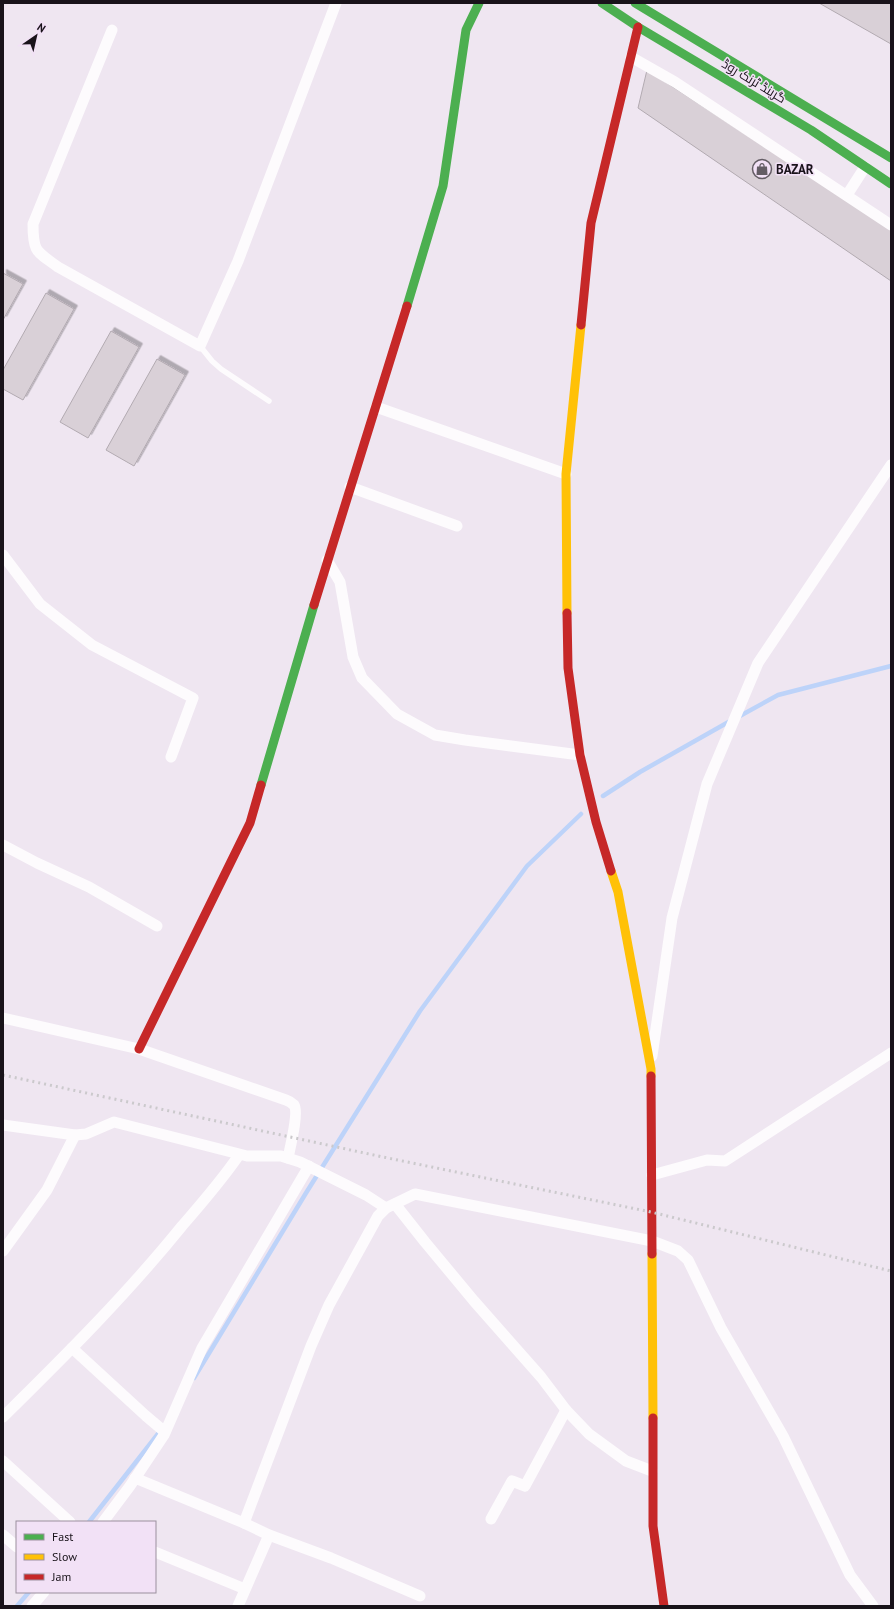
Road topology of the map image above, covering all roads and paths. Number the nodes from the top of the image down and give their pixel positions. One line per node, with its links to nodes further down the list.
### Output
1 (336, 3): 13 (street)
2 (479, 3): 15 (main road)
3 (602, 3): 5 (main road, گرینڈ ٹرنک روڈ)
4 (635, 3): 8 (main road, گرینڈ ٹرنک روڈ)
5 (638, 27): 7 (main road); 9 (main road, گرینڈ ٹرنک روڈ)
6 (112, 30): 13 (street)
7 (631, 57): 11 (street); 17 (main road)
8 (891, 158)
9 (865, 167): 10 (main road, گرینڈ ٹرنک روڈ); 11 (street)
10 (891, 184)
11 (847, 195): 12 (street)
12 (891, 225)
13 (200, 346): 14 (lane)
14 (269, 401)
15 (376, 407): 17 (street); 18 (main road)
16 (891, 465): 29 (street)
17 (566, 474): 22 (main road)
18 (350, 487): 19 (street); 21 (main road)
19 (457, 526)
20 (3, 555): 23 (street)
21 (327, 560): 22 (street); 27 (main road)
22 (580, 755): 29 (main road)
23 (171, 757)
24 (3, 845): 25 (street)
25 (157, 926)
26 (3, 1018): 27 (street)
27 (139, 1049): 33 (street)
28 (891, 1053): 35 (street)
29 (650, 1069): 35 (main road)
30 (3, 1125): 31 (street)
31 (74, 1135): 32 (street); 38 (street)
32 (239, 1155): 33 (street); 39 (street)
33 (288, 1158): 34 (street)
34 (308, 1166): 36 (street); 42 (street)
35 (652, 1175): 37 (main road)
36 (390, 1206): 37 (street); 40 (street); 49 (street)
37 (652, 1242): 44 (main road); 60 (street)
38 (3, 1251)
39 (72, 1348): 41 (street); 42 (street)
40 (566, 1410): 44 (street); 46 (street)
41 (3, 1417)
42 (165, 1432): 45 (street)
43 (3, 1461): 47 (street)
44 (652, 1471): 59 (main road)
45 (135, 1478): 48 (street); 49 (street)
46 (491, 1519)
47 (69, 1521)
48 (104, 1521)
49 (244, 1523): 51 (street)
50 (3, 1535): 52 (street)
51 (269, 1535): 54 (street); 56 (street)
52 (16, 1546)
53 (156, 1552): 54 (street)
54 (245, 1589): 58 (street)
55 (43, 1593): 57 (street)
56 (420, 1596)
57 (32, 1606)
58 (238, 1606)
59 (664, 1606)
60 (873, 1606)

